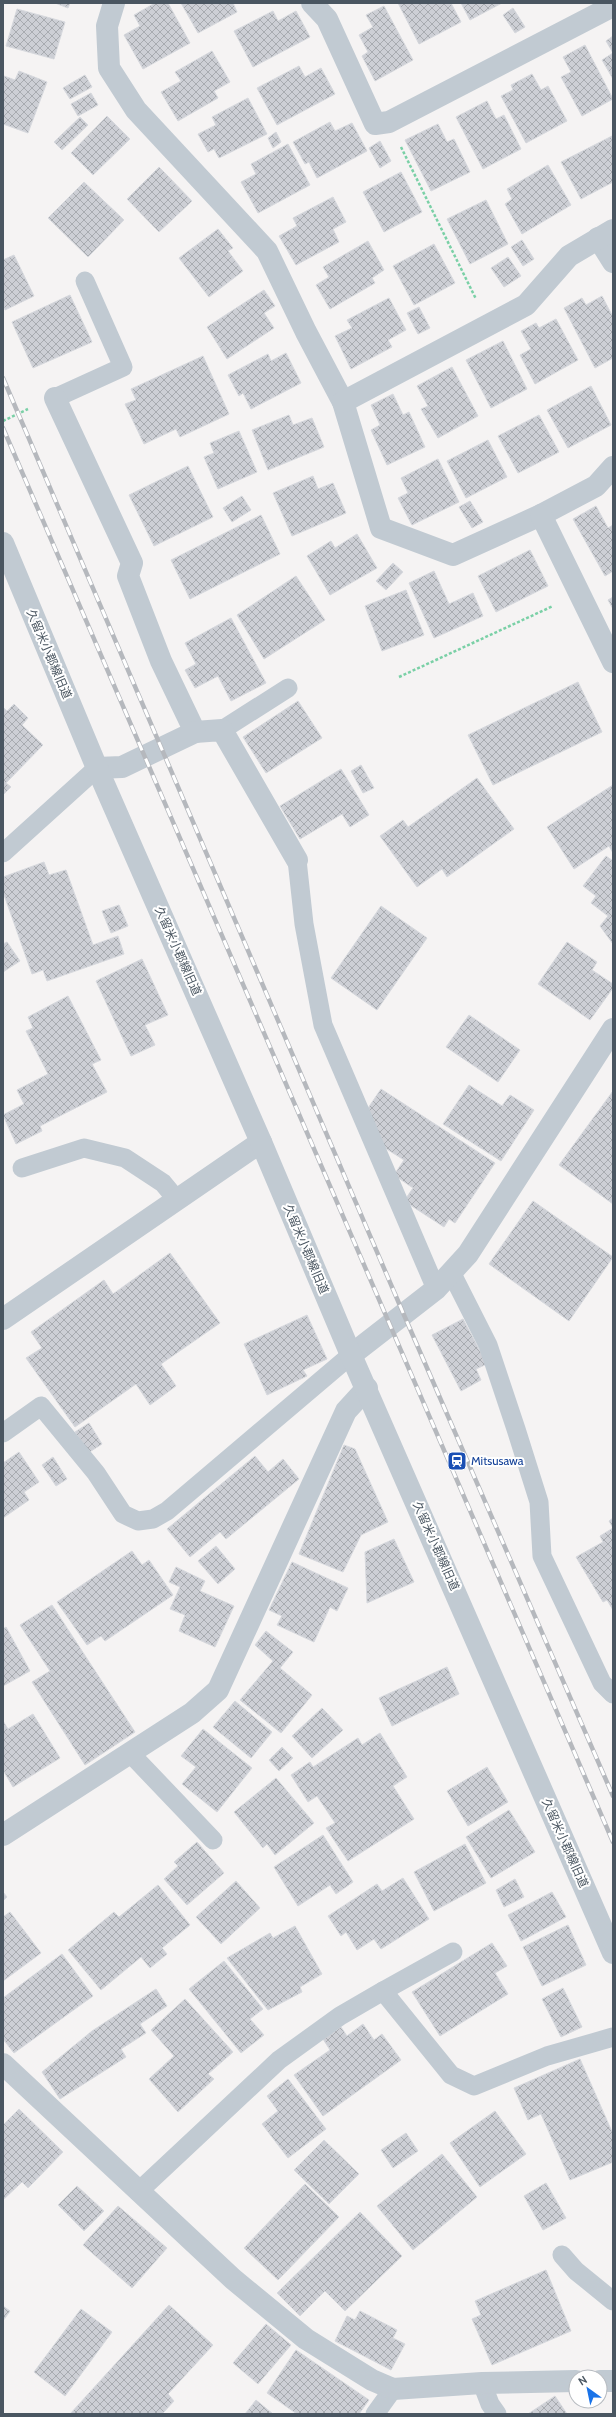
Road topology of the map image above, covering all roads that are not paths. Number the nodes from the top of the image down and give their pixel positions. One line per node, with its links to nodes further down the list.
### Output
1 (114, 3): 8 (street)
2 (312, 3): 3 (street)
3 (613, 6)
4 (606, 234): 5 (street); 8 (street)
5 (613, 262)
6 (85, 281): 7 (lane)
7 (55, 398): 15 (street)
8 (343, 402): 10 (street)
9 (613, 467): 10 (street)
10 (541, 515): 12 (street)
11 (3, 543): 16 (street, 久留米小郡線旧道)
12 (613, 662)
13 (288, 688): 14 (lane)
14 (222, 730): 15 (street); 18 (street)
15 (195, 732): 16 (street)
16 (97, 768): 17 (lane); 20 (street, 久留米小郡線旧道)
17 (3, 853)
18 (297, 860): 24 (lane)
19 (613, 1029): 23 (street)
20 (261, 1142): 22 (street); 26 (street, 久留米小郡線旧道)
21 (22, 1168): 22 (lane)
22 (177, 1200): 25 (street)
23 (452, 1274): 24 (street); 29 (lane)
24 (436, 1289): 26 (street)
25 (3, 1319)
26 (351, 1355): 27 (street, 久留米小郡線旧道); 28 (lane)
27 (367, 1388): 30 (street); 34 (street, 久留米小郡線旧道)
28 (3, 1433)
29 (613, 1694)
30 (130, 1753): 31 (street); 32 (lane)
31 (3, 1835)
32 (213, 1840)
33 (453, 1952): 35 (lane)
34 (613, 1953)
35 (384, 1991): 36 (lane); 38 (lane)
36 (613, 2037)
37 (3, 2064): 38 (street)
38 (138, 2192): 43 (street)
39 (562, 2255): 40 (lane)
40 (613, 2301)
41 (568, 2381): 42 (street)
42 (482, 2383): 43 (street); 45 (lane)
43 (393, 2390): 44 (lane)
44 (375, 2414)
45 (497, 2414)

